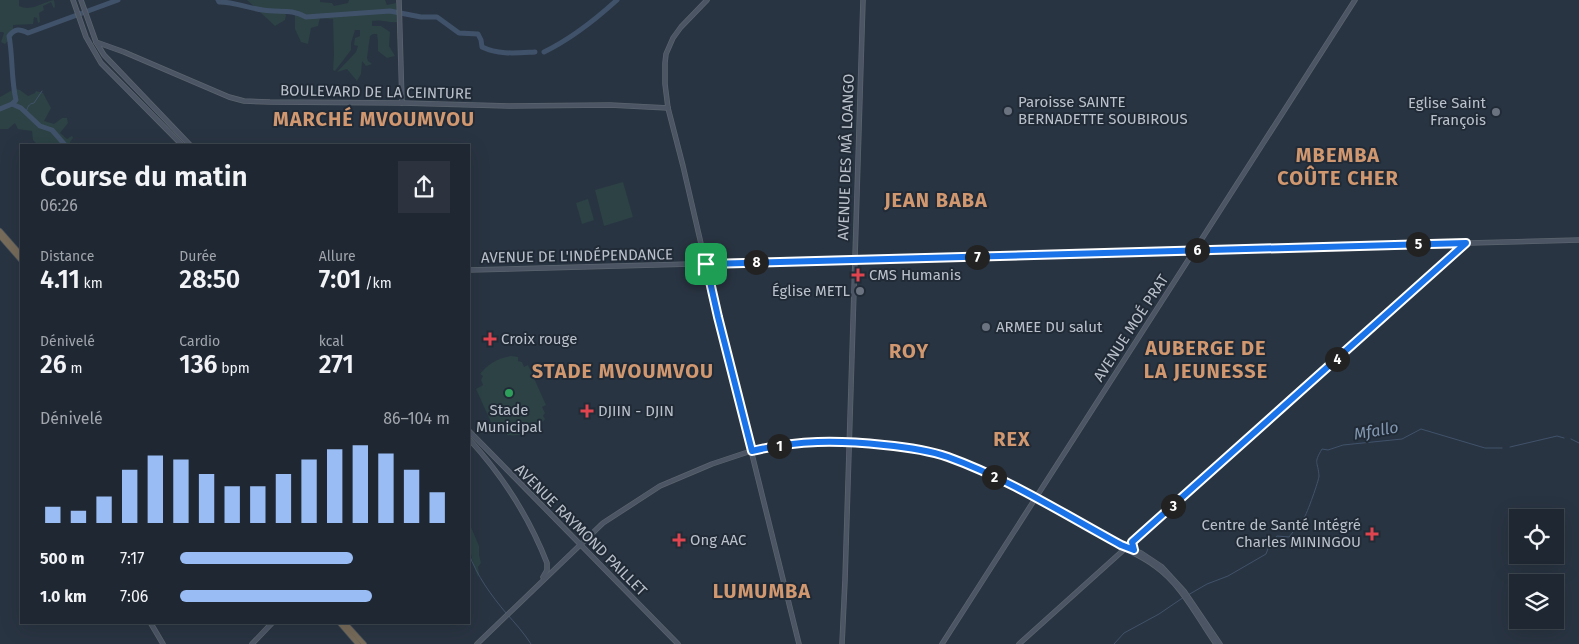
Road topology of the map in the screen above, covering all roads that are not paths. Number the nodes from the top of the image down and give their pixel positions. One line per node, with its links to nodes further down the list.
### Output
1 (73, 0): 10 (street)
2 (81, 0): 7 (street)
3 (399, 0): 8 (street)
4 (707, 0): 9 (street)
5 (863, 0): 19 (street, AVENUE DES MÂ LOANGO)
6 (1355, 0): 16 (street, AVENUE MOÉ PRAT)
7 (96, 42): 8 (street, BOULEVARD DE LA CEINTURE); 11 (street)
8 (402, 103): 9 (street, BOULEVARD DE LA CEINTURE)
9 (668, 108): 20 (street)
10 (181, 144)
11 (189, 144)
12 (0, 231): 17 (highway)
13 (0, 236): 18 (highway)
14 (1579, 240): 15 (street)
15 (1464, 243): 16 (street); 27 (street); 29 (street)
16 (1195, 250): 19 (street, AVENUE DE L'INDÉPENDANCE); 26 (street, AVENUE MOÉ PRAT)
17 (20, 254)
18 (20, 259)
19 (854, 261): 20 (street, AVENUE DE L'INDÉPENDANCE); 24 (street, AVENUE DES MÂ LOANGO)
20 (706, 264): 21 (street, AVENUE DE L'INDÉPENDANCE); 25 (street)
21 (470, 270)
22 (470, 432): 28 (street, AVENUE RAYMOND PAILLET)
23 (470, 440): 32 (street)
24 (850, 441): 25 (street); 26 (street); 46 (street, AVENUE DES MÂ LOANGO)
25 (752, 451): 28 (street); 45 (street)
26 (1036, 498): 29 (street); 47 (street, AVENUE MOÉ PRAT)
27 (1132, 542): 29 (street); 30 (street)
28 (580, 544): 33 (street); 44 (street, AVENUE RAYMOND PAILLET)
29 (1124, 547): 30 (street); 31 (street); 48 (street)
30 (1132, 551): 31 (street); 49 (street); 50 (street)
31 (1120, 554): 48 (street)
32 (547, 563): 33 (street); 34 (street)
33 (555, 568): 34 (street)
34 (541, 582): 43 (street)
35 (151, 624): 39 (street)
36 (271, 624): 40 (street)
37 (341, 624): 41 (highway)
38 (346, 624): 42 (highway)
39 (163, 644)
40 (252, 644)
41 (358, 644)
42 (364, 644)
43 (478, 644)
44 (678, 644)
45 (799, 644)
46 (842, 644)
47 (942, 644)
48 (1017, 644)
49 (1216, 644)
50 (1220, 644)

